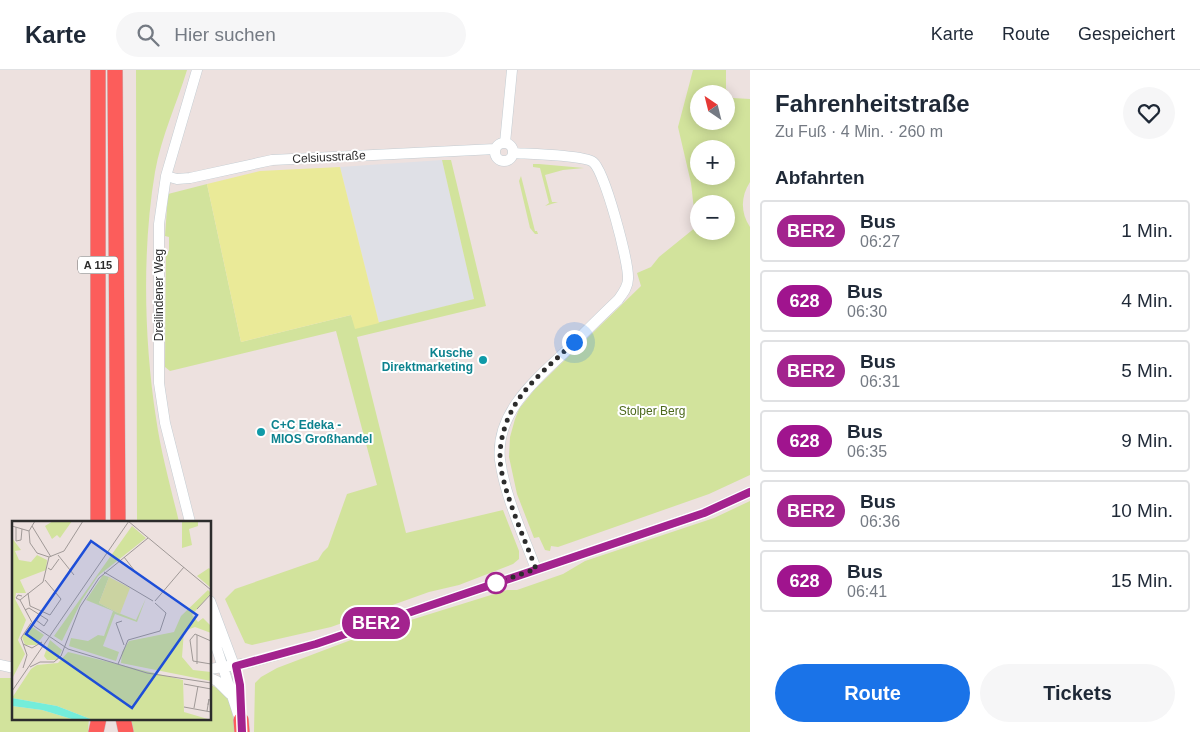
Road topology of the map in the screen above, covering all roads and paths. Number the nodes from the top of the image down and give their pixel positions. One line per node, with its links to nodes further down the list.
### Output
1 (98, 70): 10 (highway, A 115)
2 (115, 70): 11 (highway, A 115)
3 (197, 70): 8 (street, Dreilindener Weg)
4 (512, 70): 5 (street)
5 (505, 143): 6 (street); 7 (street)
6 (495, 149): 7 (street); 8 (street, Celsiusstraße)
7 (513, 153): 13 (street)
8 (166, 176): 12 (street, Dreilindener Weg)
9 (750, 492): 13 (street)
10 (98, 521)
11 (118, 521)
12 (190, 521)
13 (536, 569): 16 (street)
14 (211, 606): 15 (street)
15 (213, 613): 16 (street); 17 (street)
16 (236, 666): 17 (street); 22 (street)
17 (223, 668): 18 (street); 20 (street)
18 (211, 669)
19 (211, 678): 20 (street)
20 (232, 696): 22 (street)
21 (122, 720): 23 (highway)
22 (241, 726)
23 (126, 732)

